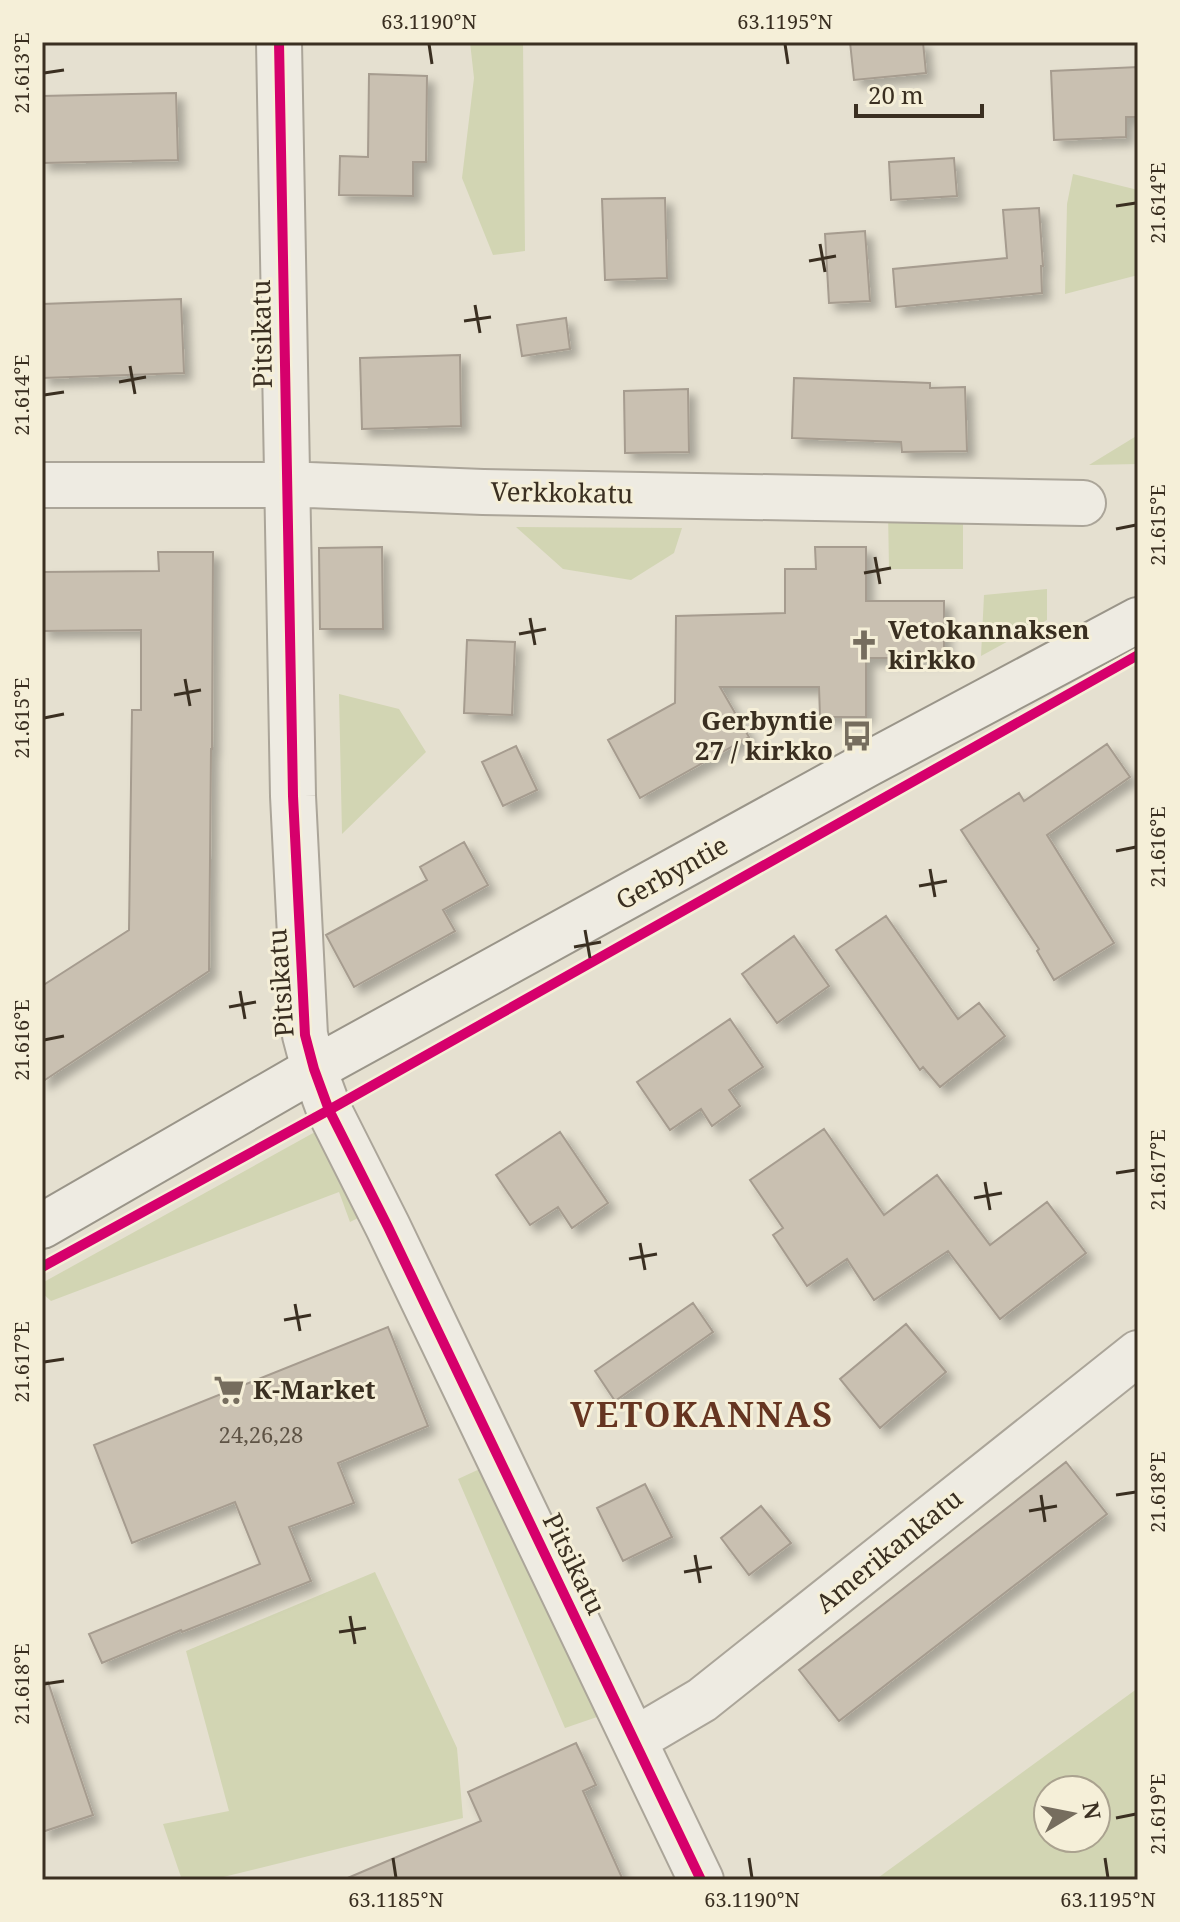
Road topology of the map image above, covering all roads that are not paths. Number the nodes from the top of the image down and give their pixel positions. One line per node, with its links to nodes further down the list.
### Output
1 (279, 42): 2 (street, Pitsikatu)
2 (287, 484): 3 (street, Verkkokatu); 4 (street, Verkkokatu); 6 (street, Pitsikatu)
3 (42, 485)
4 (1083, 503)
5 (1138, 620): 6 (street, Gerbyntie)
6 (314, 1069): 7 (street, Gerbyntie); 9 (street, Pitsikatu)
7 (42, 1226)
8 (1138, 1353): 9 (street, Amerikankatu)
9 (634, 1740): 10 (street, Pitsikatu)
10 (701, 1880)

